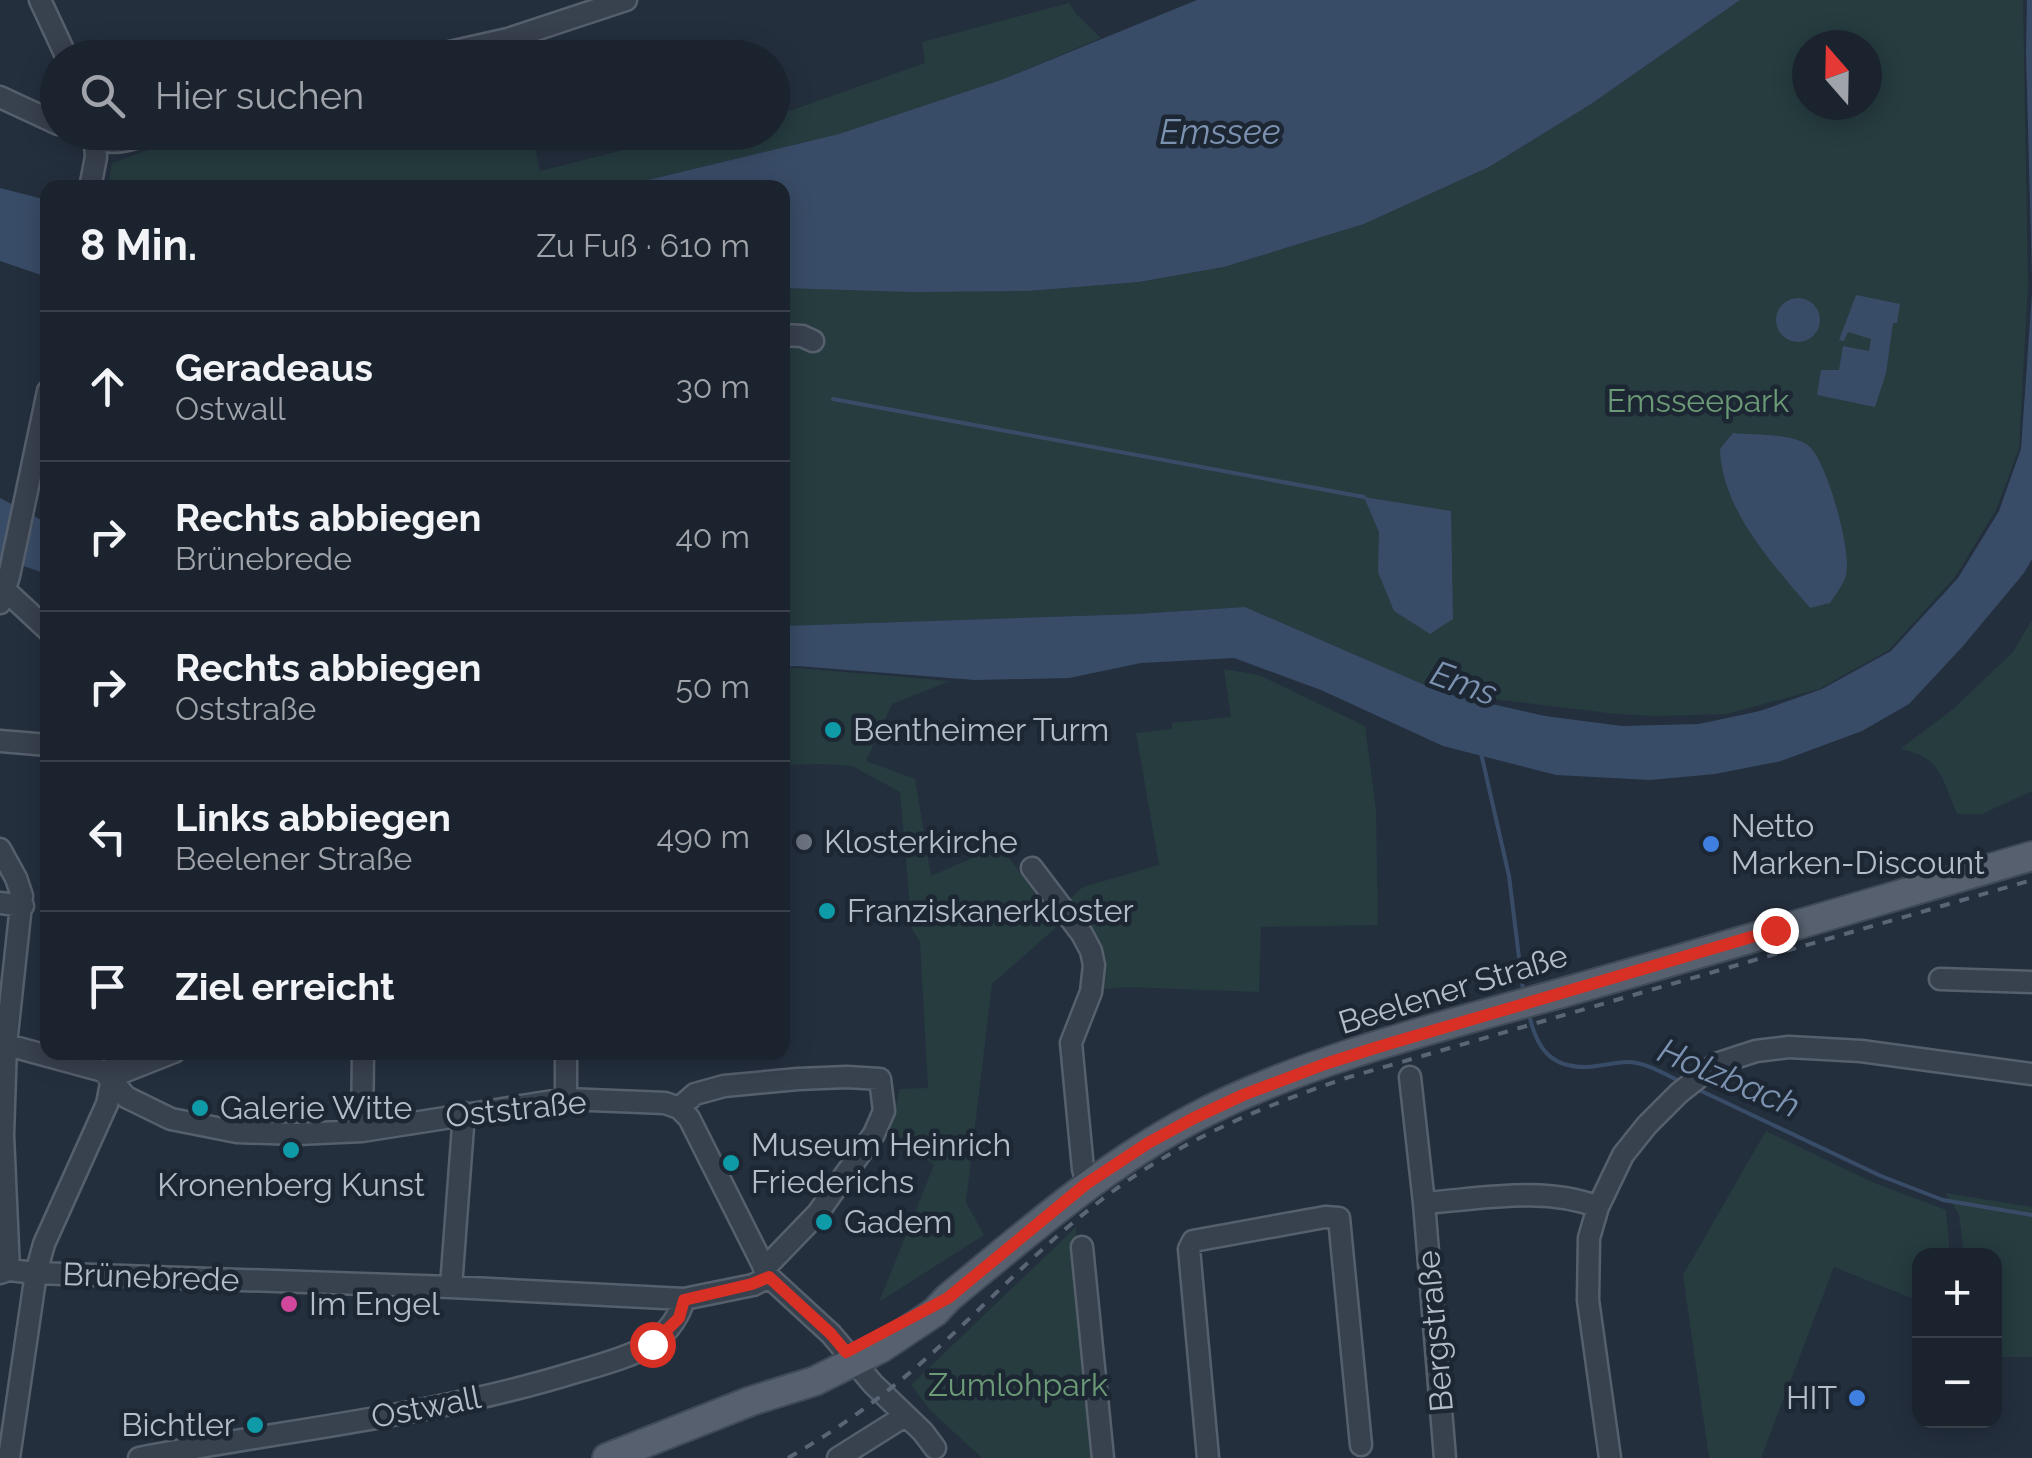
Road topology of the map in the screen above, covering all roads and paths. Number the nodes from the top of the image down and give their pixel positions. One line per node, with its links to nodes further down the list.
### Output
1 (40, 0): 3 (street)
2 (626, 0): 4 (street)
3 (59, 40)
4 (504, 40)
5 (0, 96): 6 (street)
6 (34, 113): 7 (street); 8 (street)
7 (40, 113)
8 (40, 116)
9 (91, 150): 10 (street)
10 (92, 180)
11 (790, 335): 12 (street)
12 (813, 341)
13 (40, 428): 14 (street)
14 (5, 582): 15 (street)
15 (40, 621)
16 (0, 742): 17 (street)
17 (40, 744)
18 (0, 849): 22 (street)
19 (2032, 856): 40 (main road, Beelener Straße)
20 (1032, 868): 40 (street)
21 (0, 902): 22 (street)
22 (22, 906): 23 (street); 26 (street)
23 (0, 924)
24 (1940, 979): 25 (street)
25 (2032, 982)
26 (3, 1044): 27 (street); 44 (street)
27 (40, 1054)
28 (64, 1060): 35 (street)
29 (116, 1060): 35 (street)
30 (155, 1060): 35 (street)
31 (362, 1060): 39 (street)
32 (566, 1060): 36 (street)
33 (2032, 1074): 42 (street)
34 (1410, 1077): 41 (street, Bergstraße)
35 (111, 1078): 39 (street, Oststraße); 45 (street)
36 (566, 1099): 37 (street, Oststraße); 38 (street, Oststraße)
37 (679, 1108): 46 (street); 46 (street)
38 (464, 1113): 39 (street, Oststraße); 47 (street)
39 (362, 1130)
40 (1086, 1184): 49 (main road, Beelener Straße)
41 (1424, 1203): 42 (street, Bergstraße); 59 (street, Bergstraße)
42 (1598, 1207): 60 (street)
43 (1082, 1247): 57 (street)
44 (5, 1271): 45 (street, Brünebrede)
45 (36, 1273): 47 (street, Brünebrede); 53 (street)
46 (766, 1273): 48 (street, Brünebrede); 49 (street)
47 (451, 1287): 48 (street, Brünebrede)
48 (684, 1300): 54 (street, Ostwall)
49 (846, 1359): 50 (street); 52 (street); 55 (main road, Beelener Straße)
50 (900, 1419): 52 (street); 56 (street)
51 (1360, 1445): 58 (street)
52 (941, 1453)
53 (9, 1458)
54 (139, 1458)
55 (607, 1458)
56 (838, 1458)
57 (1102, 1458)
58 (1208, 1458)
59 (1445, 1458)
60 (1610, 1458)

